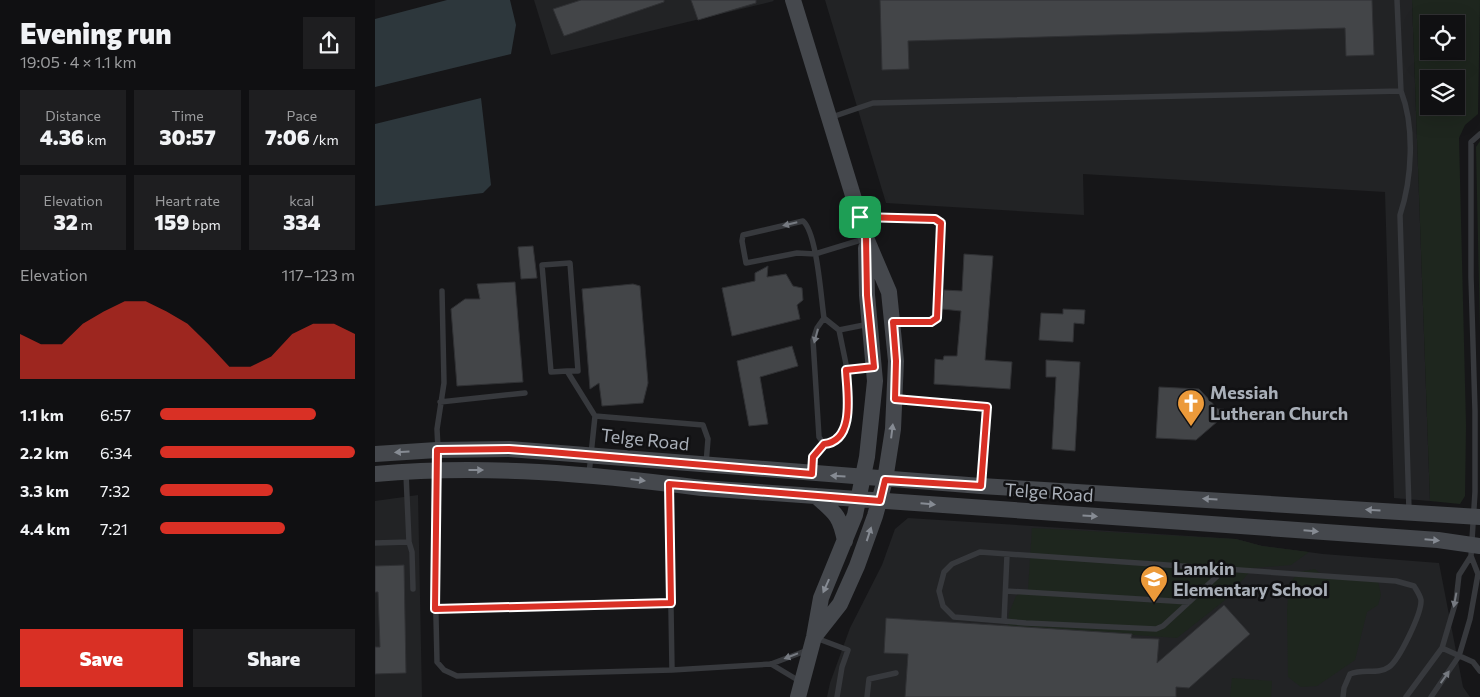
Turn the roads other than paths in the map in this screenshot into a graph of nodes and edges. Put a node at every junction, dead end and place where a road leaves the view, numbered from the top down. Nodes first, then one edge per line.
1 (793, 0) edge
2 (1397, 0) edge
3 (1401, 91) junction
4 (829, 118) junction
5 (1480, 134) edge
6 (860, 217) junction
7 (866, 238) junction
8 (815, 254) junction
9 (442, 291) dead end
10 (824, 318) junction
11 (893, 322) junction
12 (871, 323) junction
13 (839, 330) junction
14 (874, 367) junction
15 (846, 370) junction
16 (567, 371) junction
17 (525, 393) dead end
18 (895, 399) junction
19 (440, 402) junction
20 (595, 416) junction
21 (824, 444) junction
22 (437, 450) junction
23 (375, 454) edge
24 (591, 454) junction
25 (705, 466) junction
26 (439, 470) junction
27 (406, 471) junction
28 (375, 474) edge
29 (589, 474) junction
30 (812, 474) junction
31 (864, 478) junction
32 (885, 480) junction
33 (669, 484) junction
34 (981, 486) junction
35 (815, 496) junction
36 (859, 499) junction
37 (880, 501) junction
38 (1276, 503) junction
39 (1409, 512) junction
40 (1477, 516) edge
41 (1274, 528) junction
42 (845, 541) junction
43 (375, 542) edge
44 (409, 542) junction
45 (1474, 549) edge
46 (1007, 555) junction
47 (1224, 570) junction
48 (413, 589) dead end
49 (1006, 591) junction
50 (1189, 602) junction
51 (671, 603) junction
52 (435, 609) junction
53 (1004, 622) junction
54 (812, 643) junction
55 (1442, 648) junction
56 (1459, 656) junction
57 (771, 664) junction
58 (672, 670) junction
59 (1480, 671) edge
60 (896, 673) dead end
61 (799, 690) edge
62 (837, 697) edge
63 (867, 697) edge
64 (1343, 697) edge
65 (1406, 697) edge
66 (1431, 697) edge

1 - 4 main road
2 - 3 lane
3 - 4 lane
3 - 39 lane
4 - 6 main road
5 - 40 lane
6 - 7 main road
6 - 11 lane
7 - 8 lane
7 - 11 main road
7 - 12 main road
8 -> 8 lane
8 - 10 lane
9 - 19 lane
10 - 13 lane
10 -> 21 lane
11 - 18 main road
12 - 13 lane
12 - 14 main road
13 - 15 lane
14 - 15 lane
14 - 31 main road
15 - 21 lane
16 - 16 lane
16 - 20 lane
17 - 19 lane
32 -> 18 main road
18 - 34 lane
19 - 22 lane
20 - 24 lane
20 - 25 lane
21 - 30 lane
22 -> 23 main road, Telge Road
22 - 24 main road, Telge Road
22 - 26 lane
24 - 25 main road, Telge Road
24 - 29 lane
25 - 30 main road, Telge Road
26 - 27 main road, Telge Road
26 -> 29 main road, Telge Road
26 - 52 lane
27 - 28 main road, Telge Road
27 - 44 lane
29 -> 33 main road, Telge Road
31 -> 30 main road, Telge Road
31 - 32 main road, Telge Road
31 - 36 main road
32 - 34 main road, Telge Road
32 - 37 main road
33 - 35 main road, Telge Road
33 - 51 lane
38 -> 34 main road, Telge Road
35 - 36 main road, Telge Road
35 - 42 main road
36 - 37 main road, Telge Road
36 - 42 main road
37 -> 41 main road, Telge Road
54 -> 37 main road
39 -> 38 main road, Telge Road
38 - 41 main road
39 - 40 main road, Telge Road
40 - 45 lane
41 -> 45 main road, Telge Road
42 -> 54 main road
43 - 44 lane
44 - 48 lane
45 -> 55 lane
45 - 56 lane
46 - 47 lane
46 - 49 lane
46 - 53 lane
47 - 50 lane
47 - 64 lane
49 - 50 lane
49 - 53 lane
50 - 53 lane
51 - 52 lane
51 - 58 lane
52 - 58 lane
54 -> 57 lane
54 - 61 main road
54 - 62 lane
55 - 56 lane
55 - 65 lane
56 - 59 lane
66 -> 56 lane
57 - 58 lane
57 - 61 lane
60 - 63 lane

